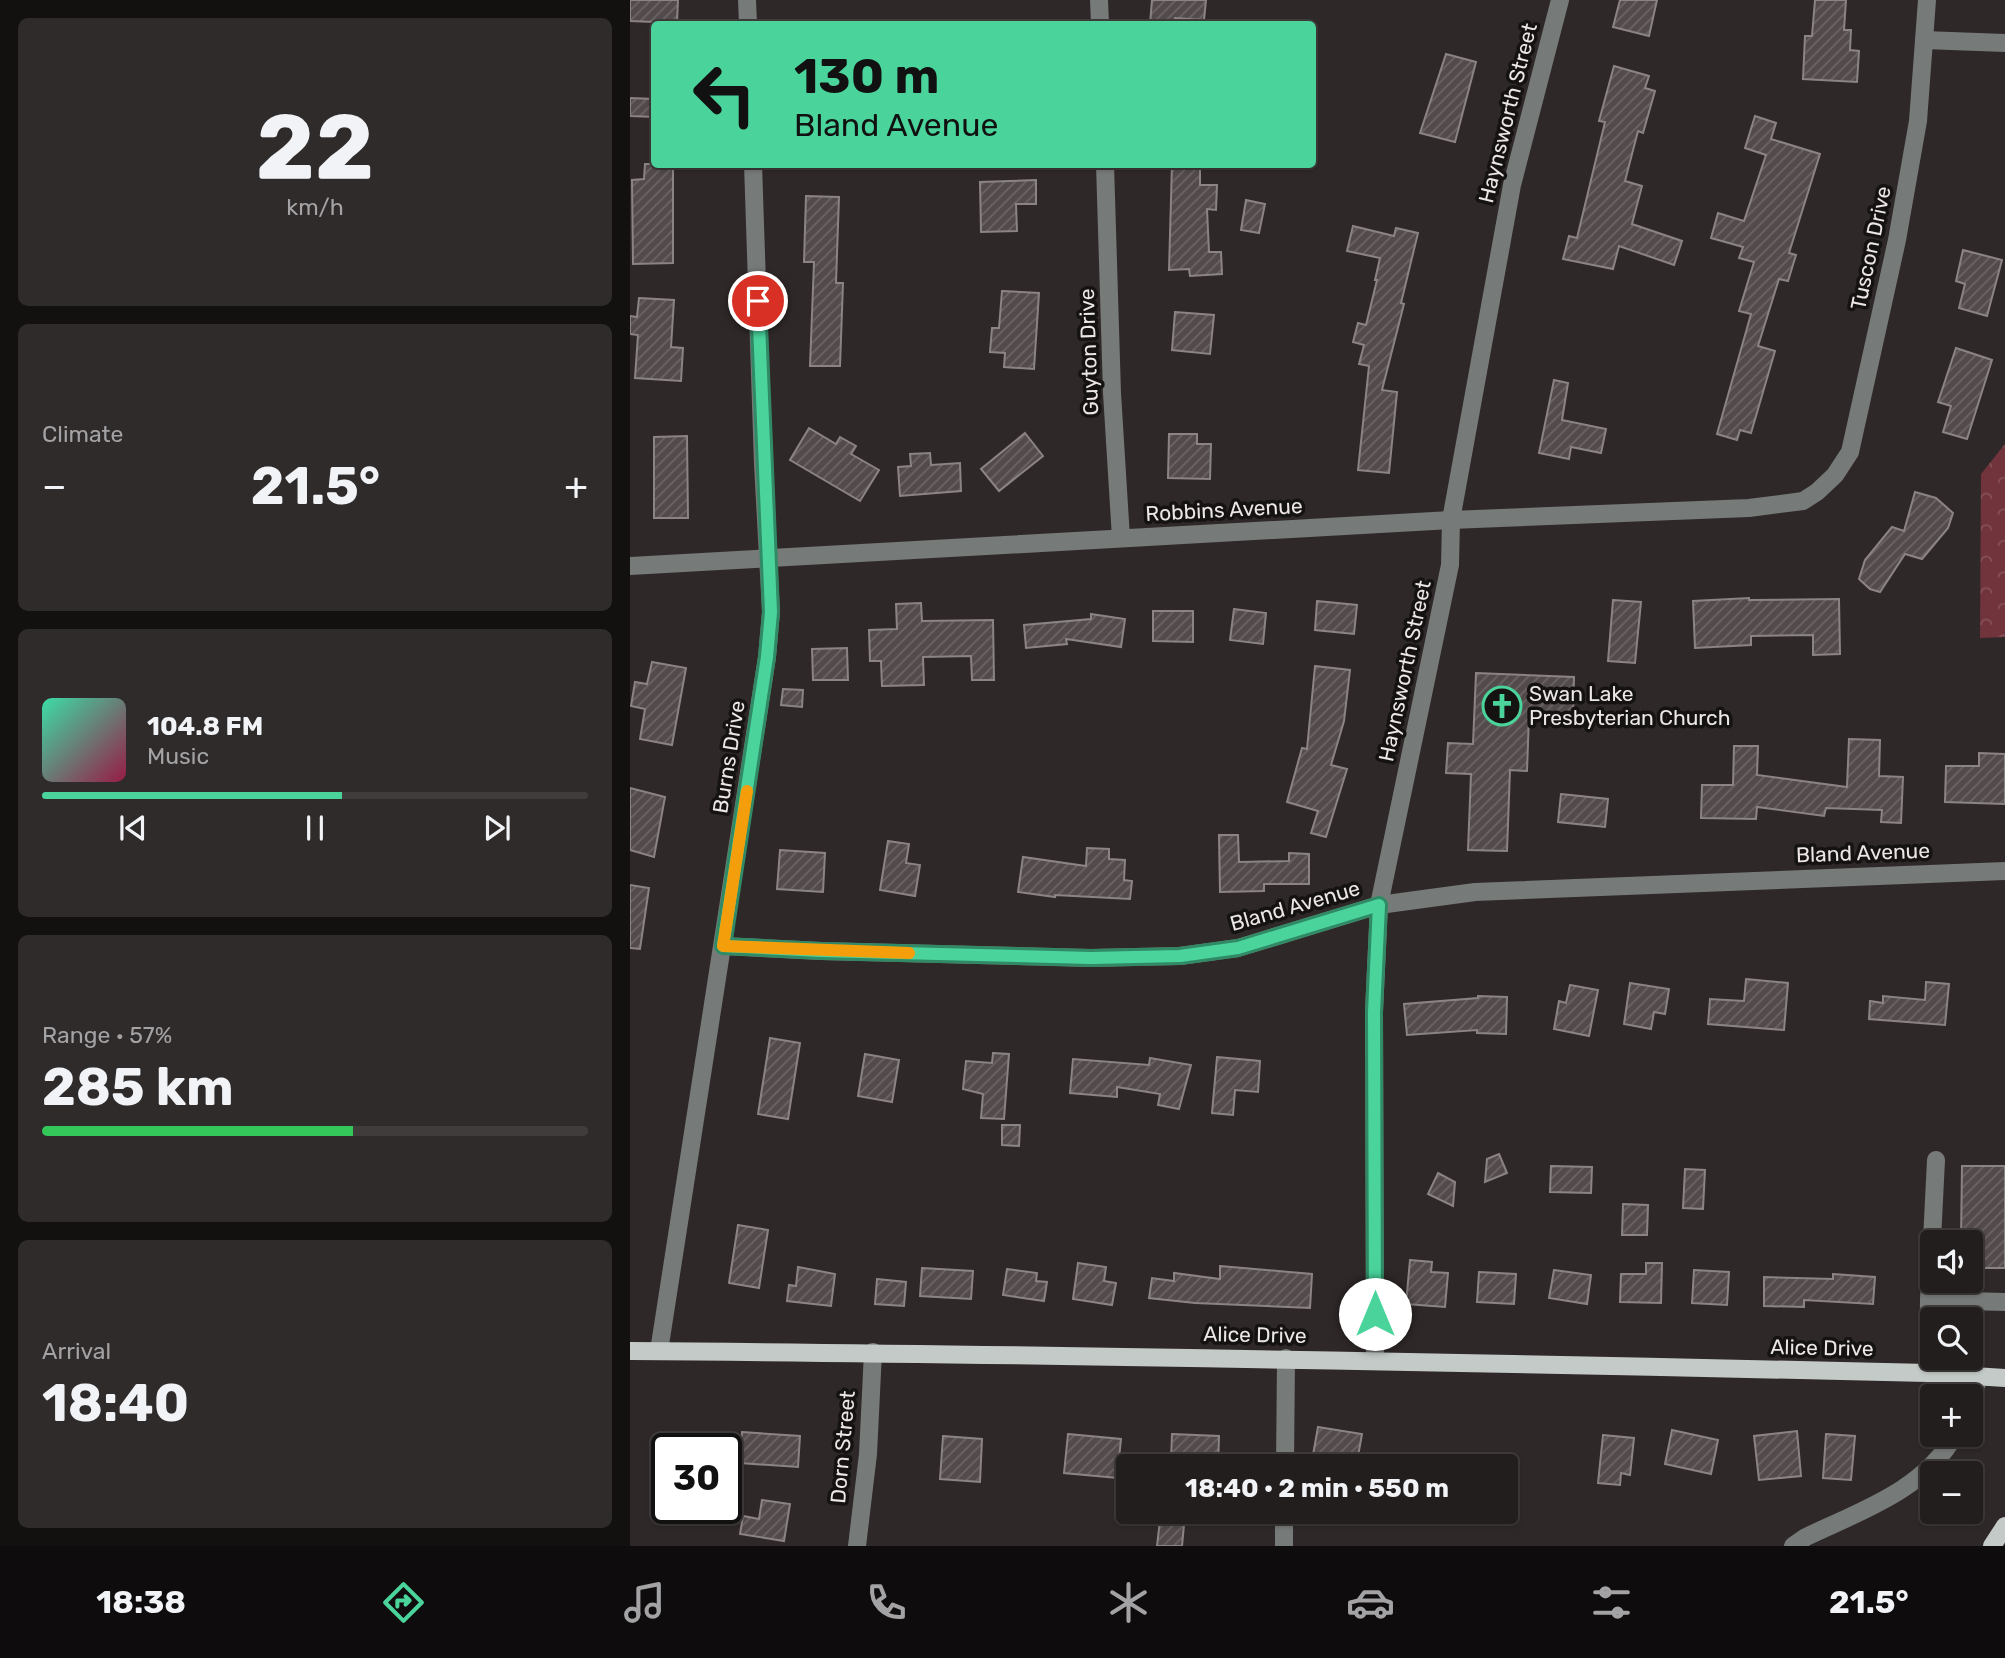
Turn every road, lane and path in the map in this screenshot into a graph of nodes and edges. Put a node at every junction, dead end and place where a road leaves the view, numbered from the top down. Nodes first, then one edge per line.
1 (747, 0) edge
2 (1099, 0) edge
3 (1560, 0) edge
4 (1927, 0) edge
5 (748, 21) edge
6 (1100, 21) edge
7 (1924, 40) junction
8 (2005, 44) edge
9 (753, 168) edge
10 (1105, 168) edge
11 (1817, 492) joint
12 (1451, 520) junction
13 (1121, 538) junction
14 (769, 558) junction
15 (630, 566) edge
16 (2005, 871) edge
17 (1379, 905) junction
18 (723, 946) junction
19 (1936, 1160) dead end
20 (1929, 1300) junction
21 (2005, 1302) edge
22 (630, 1351) edge
23 (659, 1351) junction
24 (873, 1352) junction
25 (1286, 1358) junction
26 (1376, 1360) junction
27 (1928, 1374) junction
28 (1979, 1377) junction
29 (2005, 1378) edge
30 (1977, 1384) edge
31 (1946, 1447) edge
32 (1285, 1454) edge
33 (1284, 1524) edge
34 (2005, 1526) edge
35 (857, 1546) edge
36 (1284, 1546) edge
37 (1793, 1546) edge
38 (1992, 1546) edge

1 - 5 street
2 - 6 street
3 - 12 street, Haynsworth Street
4 - 7 street, Tuscon Drive
7 - 8 street
7 - 11 street, Tuscon Drive
9 - 14 street, Burns Drive
10 - 13 street, Guyton Drive
11 - 12 street, Robbins Avenue
12 - 13 street, Robbins Avenue
12 - 17 street, Haynsworth Street
13 - 14 street, Robbins Avenue
14 - 15 street, Robbins Avenue
14 - 18 street, Burns Drive
16 - 17 street, Bland Avenue
17 - 18 street, Bland Avenue
17 - 26 street, Haynsworth Street
18 - 23 street, Burns Drive
19 - 20 street
20 - 21 street
20 - 27 street
22 - 23 main road, Alice Drive
23 - 24 main road, Alice Drive
24 - 25 main road, Alice Drive
24 - 35 street, Dorn Street
25 - 26 main road, Alice Drive
25 - 32 street
26 - 27 main road, Alice Drive
27 - 28 main road, Alice Drive
28 - 29 main road, Alice Drive
28 - 30 street
31 - 37 street
33 - 36 street
34 - 38 main road

